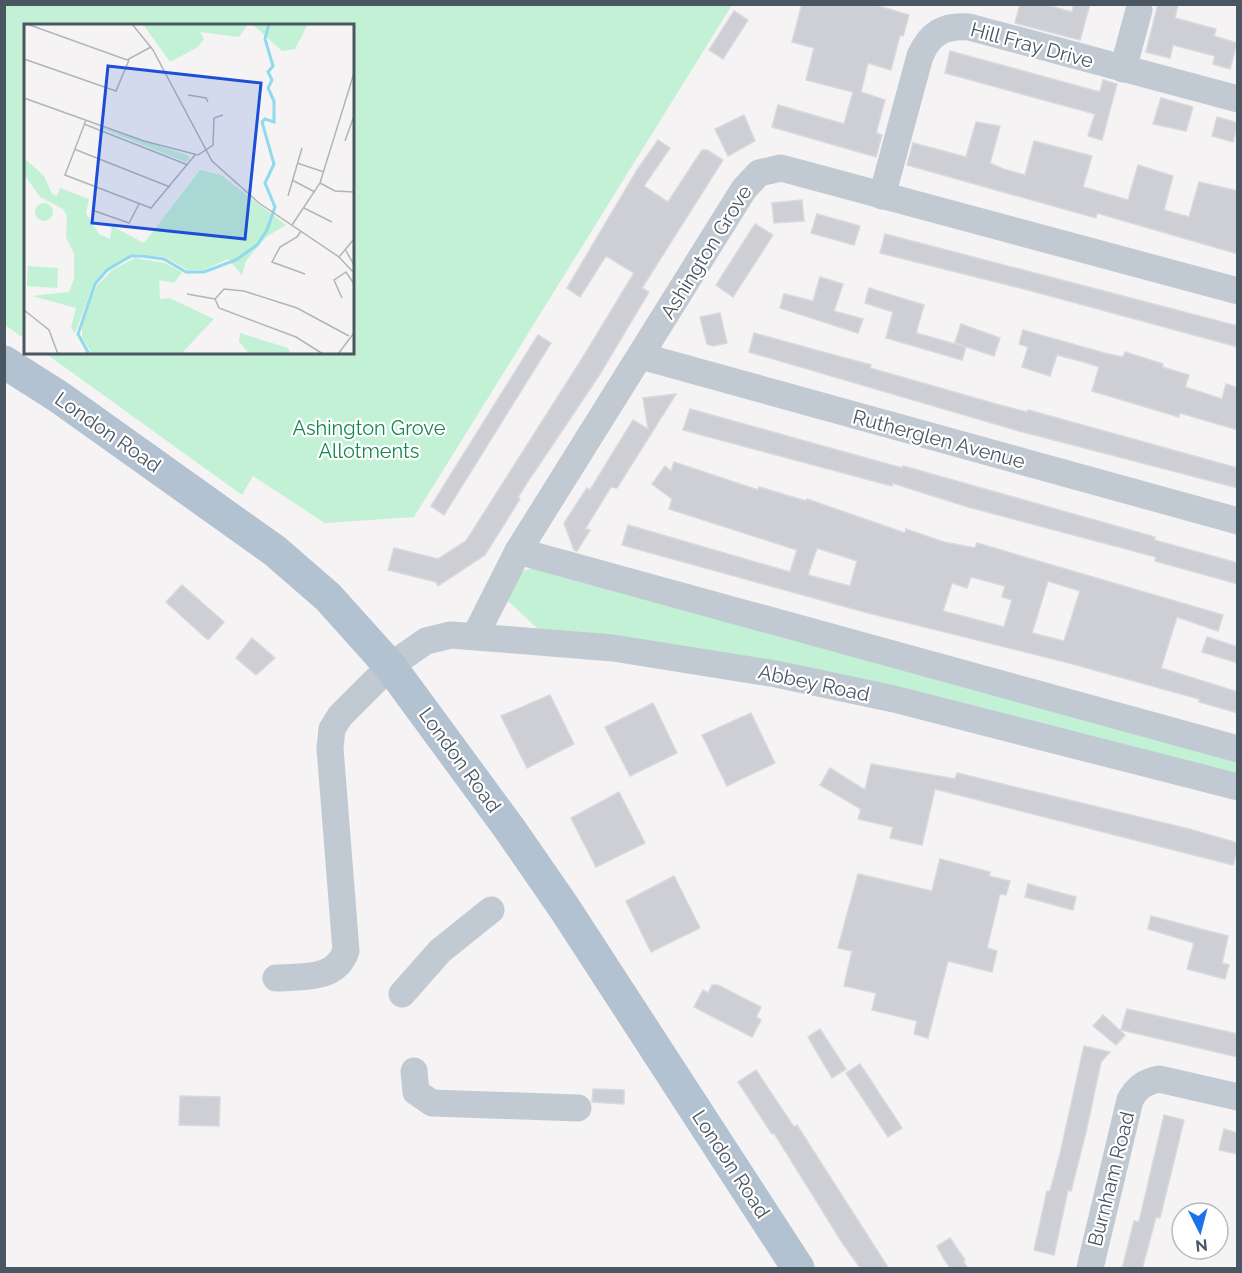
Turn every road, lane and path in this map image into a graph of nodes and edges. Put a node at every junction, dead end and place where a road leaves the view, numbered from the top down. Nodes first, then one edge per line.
1 (1139, 10) dead end
2 (1123, 69) junction
3 (1238, 99) edge
4 (882, 196) junction
5 (1238, 291) edge
6 (641, 356) junction
7 (4, 362) edge
8 (1238, 521) edge
9 (518, 551) junction
10 (475, 636) junction
11 (390, 666) junction
12 (1238, 749) edge
13 (1238, 787) edge
14 (491, 910) dead end
15 (276, 978) dead end
16 (402, 994) dead end
17 (414, 1071) dead end
18 (1238, 1097) edge
19 (578, 1108) dead end
20 (798, 1269) edge
21 (1090, 1269) edge

1 - 2 street
2 - 3 street, Hill Fray Drive
2 - 4 street, Hill Fray Drive
4 - 5 street, Ashington Grove
4 - 6 street, Ashington Grove
6 - 8 street, Rutherglen Avenue
6 - 9 street, Ashington Grove
7 - 11 main road, London Road
9 - 10 street, Ashington Grove
9 - 12 street
10 - 11 street, Abbey Road
10 - 13 street, Abbey Road
11 - 15 street, Abbey Road
11 - 20 main road, London Road
14 - 16 street
17 - 19 street
18 - 21 street, Burnham Road

